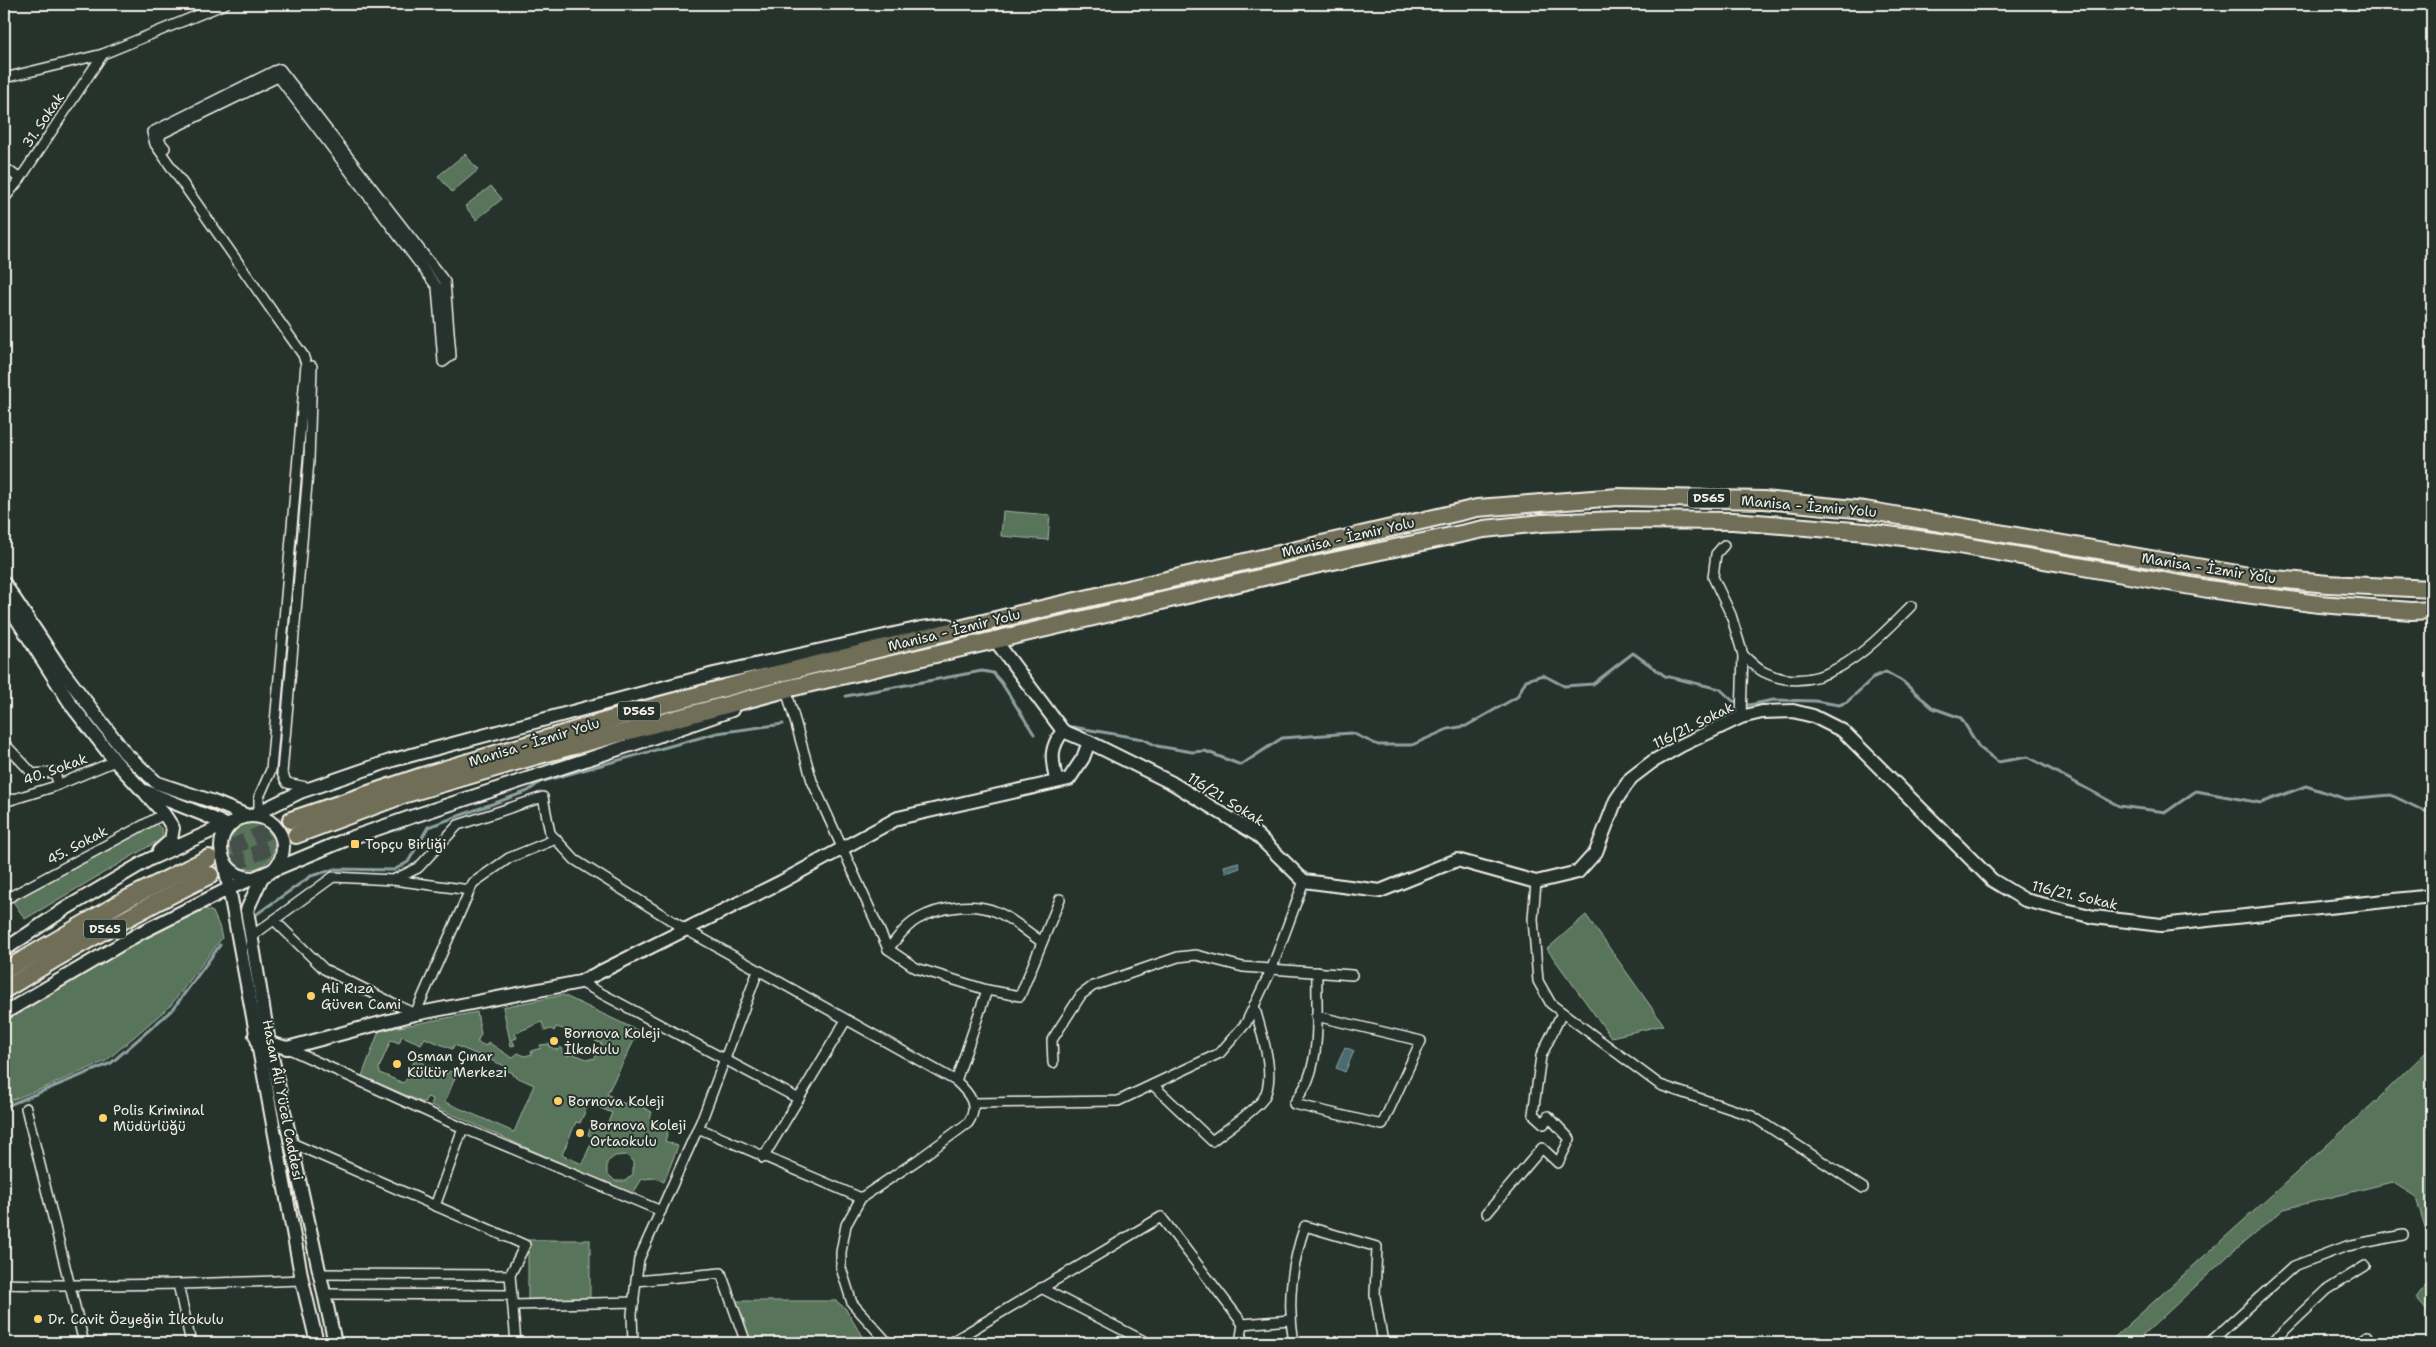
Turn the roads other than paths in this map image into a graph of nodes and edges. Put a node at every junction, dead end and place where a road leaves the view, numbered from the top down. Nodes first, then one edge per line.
1 (225, 4) edge
2 (104, 54) junction
3 (276, 74) junction
4 (4, 78) edge
5 (4, 167) edge
6 (20, 179) junction
7 (4, 199) edge
8 (1724, 545) dead end
9 (4, 583) edge
10 (2432, 589) edge
11 (4, 599) edge
12 (1911, 606) dead end
13 (2432, 610) edge
14 (992, 620) junction
15 (995, 640) junction
16 (1743, 655) junction
17 (783, 690) junction
18 (1741, 717) junction
19 (1063, 731) junction
20 (1089, 742) junction
21 (4, 743) edge
22 (115, 761) junction
23 (1056, 780) junction
24 (59, 784) junction
25 (312, 788) junction
26 (142, 790) junction
27 (4, 802) edge
28 (164, 814) junction
29 (253, 814) junction
30 (228, 826) junction
31 (556, 839) junction
32 (844, 849) junction
33 (216, 859) junction
34 (148, 860) junction
35 (210, 875) tunnel mouth
36 (262, 877) junction
37 (393, 880) junction
38 (1304, 881) junction
39 (1536, 882) junction
40 (230, 888) junction
41 (470, 890) junction
42 (2432, 896) edge
43 (1060, 899) dead end
44 (4, 900) edge
45 (274, 920) junction
46 (685, 930) junction
47 (252, 936) junction
48 (1042, 942) junction
49 (888, 949) junction
50 (4, 950) edge
51 (1272, 968) junction
52 (4, 971) edge
53 (758, 971) junction
54 (1317, 972) junction
55 (1352, 975) dead end
56 (580, 982) junction
57 (4, 990) edge
58 (987, 990) junction
59 (1254, 1004) junction
60 (4, 1013) edge
61 (1562, 1013) junction
62 (416, 1014) junction
63 (1316, 1016) junction
64 (846, 1020) junction
65 (255, 1035) junction
66 (269, 1043) junction
67 (287, 1048) junction
68 (725, 1059) junction
69 (1053, 1063) dead end
70 (956, 1081) junction
71 (1153, 1085) junction
72 (799, 1099) junction
73 (974, 1103) junction
74 (26, 1108) dead end
75 (463, 1128) junction
76 (698, 1128) junction
77 (292, 1143) junction
78 (763, 1158) junction
79 (1863, 1188) dead end
80 (860, 1198) junction
81 (435, 1206) junction
82 (661, 1211) junction
83 (1487, 1213) dead end
84 (2403, 1235) dead end
85 (2365, 1266) dead end
86 (318, 1274) junction
87 (510, 1275) junction
88 (302, 1280) junction
89 (636, 1280) junction
90 (4, 1284) edge
91 (178, 1284) junction
92 (69, 1286) junction
93 (1041, 1288) junction
94 (323, 1294) junction
95 (512, 1295) junction
96 (634, 1302) junction
97 (513, 1305) junction
98 (1290, 1320) junction
99 (1243, 1324) junction
100 (84, 1343) edge
101 (191, 1343) edge
102 (317, 1343) edge
103 (335, 1343) edge
104 (516, 1343) edge
105 (633, 1343) edge
106 (746, 1343) edge
107 (888, 1343) edge
108 (950, 1343) edge
109 (1148, 1343) edge
110 (1240, 1343) edge
111 (1294, 1343) edge
112 (1383, 1343) edge
113 (2209, 1343) edge
114 (2271, 1343) edge

1 - 2 street
2 - 4 street
2 - 6 street, 31. Sokak
3 - 3 street
3 - 25 street
3 - 29 street
5 - 6 street
6 - 7 street, 31. Sokak
8 - 16 street
9 - 29 main road
10 - 14 highway, Manisa - İzmir Yolu / D565
11 - 22 main road
12 - 16 street
13 - 15 highway, Manisa - İzmir Yolu / D565
14 - 17 highway, Manisa - İzmir Yolu / D565
14 - 25 main road
15 - 17 highway, Manisa - İzmir Yolu / D565
15 - 19 main road
16 - 18 street
17 - 32 street
17 - 36 main road
18 - 39 main road, 116/21. Sokak
18 - 42 main road, 116/21. Sokak
19 - 20 main road, 116/21. Sokak
19 - 23 main road
20 - 23 main road
20 - 38 main road, 116/21. Sokak
21 - 24 street
22 - 24 street, 40. Sokak
22 - 26 main road
23 - 32 main road
24 - 27 street, 40. Sokak
25 - 29 main road
26 - 28 main road
26 - 30 main road
28 - 34 main road
28 - 44 street, 45. Sokak
29 - 30 main road
29 - 36 main road
30 - 33 main road
30 - 34 main road
31 - 37 street
31 - 41 street
31 - 46 street
32 - 46 main road
32 - 49 street
33 - 36 main road
33 - 40 main road, Hasan Âli Yücel Caddesi
33 - 52 highway, D565
34 - 50 main road
35 - 57 highway, D565
36 - 40 main road
36 - 47 main road, Hasan Âli Yücel Caddesi
37 - 41 street
37 - 45 street
38 - 39 main road, 116/21. Sokak
38 - 51 street
39 - 61 street
40 - 60 main road
40 - 65 main road, Hasan Âli Yücel Caddesi
41 - 62 street
43 - 48 street
45 - 47 street
45 - 62 street
46 - 53 street
46 - 56 main road
47 - 66 main road, Hasan Âli Yücel Caddesi
48 - 49 street
48 - 58 street
49 - 58 street
51 - 54 street
51 - 59 street
51 - 69 street
53 - 64 street
53 - 68 street
54 - 55 street
54 - 63 street
56 - 62 main road
56 - 68 street
58 - 70 street
59 - 71 street
59 - 71 street
61 - 79 street
61 - 83 street
62 - 67 main road
63 - 63 street
64 - 70 street
64 - 72 street
65 - 66 main road
65 - 88 main road, Hasan Âli Yücel Caddesi
66 - 67 main road
66 - 77 main road, Hasan Âli Yücel Caddesi
67 - 75 street
68 - 72 street
68 - 76 street
70 - 73 street
71 - 73 street
72 - 78 street
73 - 80 street
74 - 92 street
75 - 81 street
75 - 82 street
76 - 78 street
76 - 82 street
77 - 81 street
77 - 86 main road, Hasan Âli Yücel Caddesi
78 - 80 street
80 - 107 street
81 - 87 street
82 - 89 street
84 - 113 street
85 - 114 street
86 - 87 street
86 - 94 main road, Hasan Âli Yücel Caddesi
87 - 95 street
88 - 91 street
88 - 102 main road, Hasan Âli Yücel Caddesi
89 - 96 street
89 - 106 street
90 - 92 street
91 - 92 street
91 - 101 street
92 - 100 street
93 - 99 street
93 - 108 street
93 - 109 street
94 - 95 street
94 - 103 main road, Hasan Âli Yücel Caddesi
95 - 97 street
96 - 97 street
96 - 105 street
97 - 104 street
98 - 99 street
98 - 111 street
98 - 112 street
99 - 110 street

